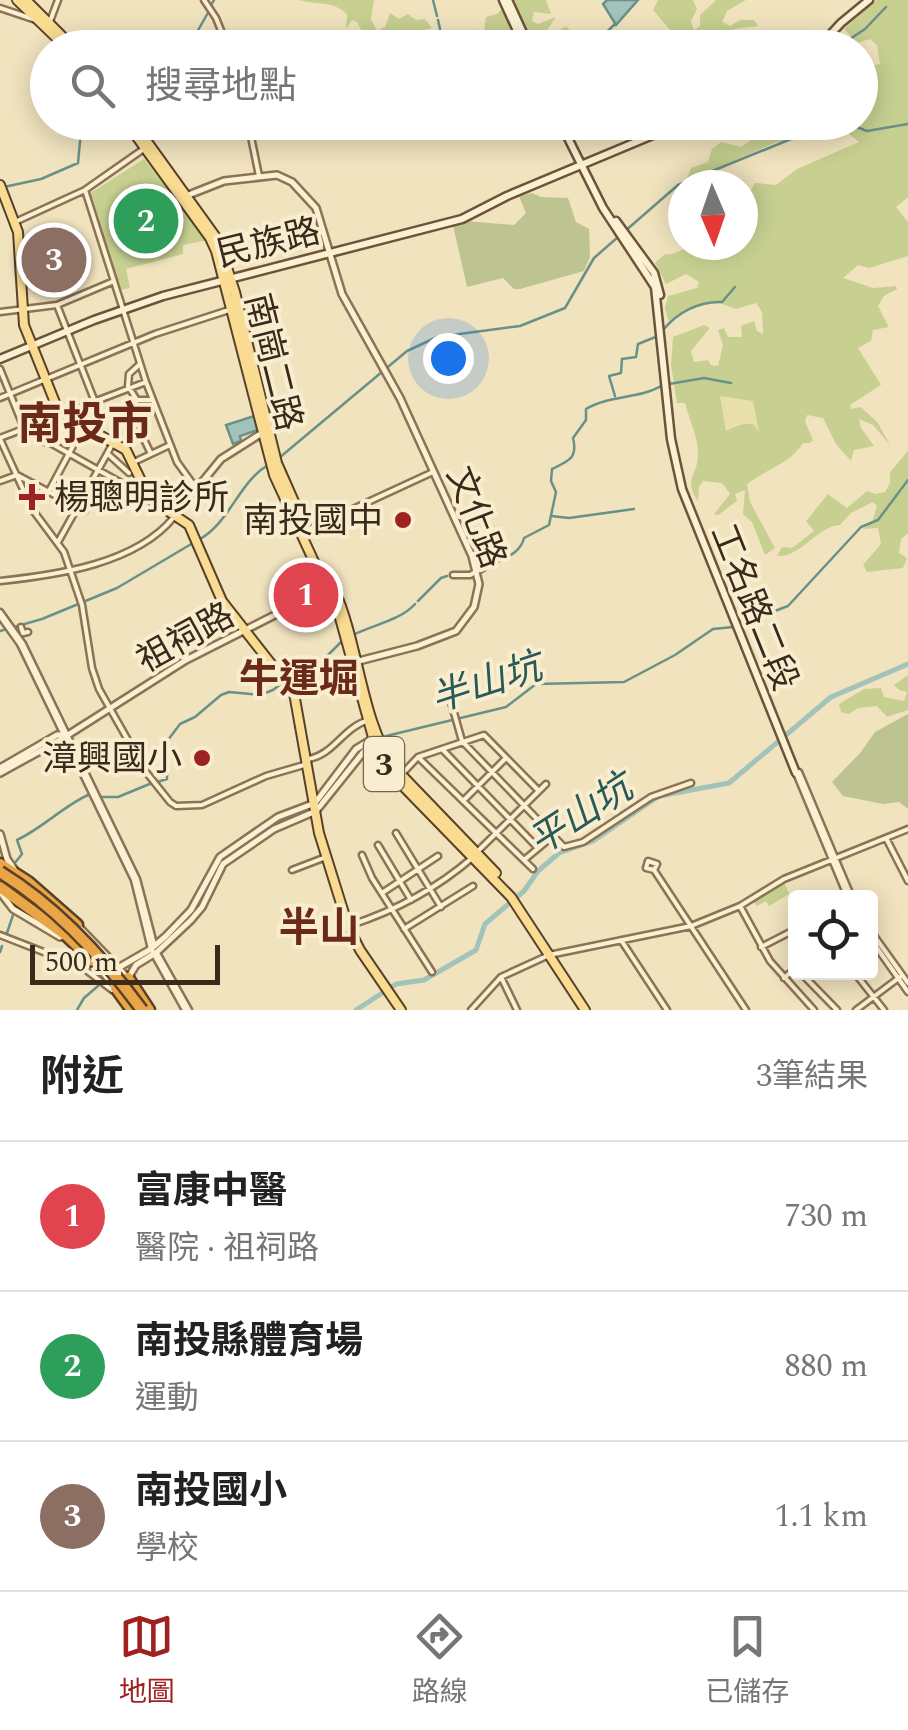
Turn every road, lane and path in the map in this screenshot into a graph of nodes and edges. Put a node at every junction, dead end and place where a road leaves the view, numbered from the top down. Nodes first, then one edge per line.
1 (17, 0) edge
2 (26, 0) edge
3 (58, 0) edge
4 (204, 0) edge
5 (505, 0) edge
6 (869, 0) edge
7 (0, 8) edge
8 (38, 20) junction
9 (48, 25) junction
10 (53, 30) edge
11 (221, 30) edge
12 (519, 30) edge
13 (834, 30) edge
14 (143, 140) edge
15 (251, 140) edge
16 (572, 140) edge
17 (643, 140) edge
18 (147, 146) junction
19 (584, 166) junction
20 (258, 176) junction
21 (1, 188) edge
22 (84, 190) junction
23 (185, 197) junction
24 (4, 204) edge
25 (16, 222) junction
26 (329, 253) junction
27 (228, 278) junction
28 (114, 282) junction
29 (57, 305) junction
30 (123, 309) junction
31 (236, 309) junction
32 (21, 310) junction
33 (0, 312) edge
34 (68, 330) junction
35 (134, 343) junction
36 (30, 346) junction
37 (0, 358) edge
38 (140, 364) junction
39 (80, 365) junction
40 (0, 370) edge
41 (44, 380) junction
42 (146, 382) junction
43 (130, 389) junction
44 (10, 394) junction
45 (0, 398) edge
46 (137, 400) junction
47 (153, 400) junction
48 (96, 402) junction
49 (60, 415) junction
50 (123, 425) junction
51 (84, 426) junction
52 (24, 428) junction
53 (266, 431) junction
54 (0, 438) edge
55 (44, 442) junction
56 (114, 444) junction
57 (170, 444) junction
58 (108, 454) junction
59 (151, 454) junction
60 (68, 456) junction
61 (134, 462) junction
62 (98, 471) junction
63 (433, 472) junction
64 (129, 473) dead end
65 (17, 474) junction
66 (0, 481) edge
67 (195, 486) junction
68 (49, 491) junction
69 (150, 499) junction
70 (77, 506) junction
71 (85, 511) dead end
72 (176, 514) junction
73 (305, 530) junction
74 (58, 542) junction
75 (70, 570) junction
76 (480, 570) junction
77 (453, 575) dead end
78 (0, 581) edge
79 (330, 587) junction
80 (0, 614) edge
81 (14, 627) junction
82 (28, 632) dead end
83 (244, 632) junction
84 (355, 662) junction
85 (450, 702) dead end
86 (108, 708) junction
87 (370, 721) junction
88 (62, 734) junction
89 (376, 741) junction
90 (462, 741) junction
91 (442, 749) junction
92 (418, 757) junction
93 (506, 758) junction
94 (308, 761) junction
95 (0, 770) edge
96 (797, 772) joint
97 (492, 773) junction
98 (401, 776) junction
99 (691, 783) dead end
100 (546, 784) dead end
101 (478, 787) junction
102 (538, 790) junction
103 (463, 802) junction
104 (522, 804) junction
105 (316, 807) junction
106 (510, 818) junction
107 (908, 829) edge
108 (396, 832) dead end
109 (496, 832) junction
110 (0, 834) edge
111 (553, 836) junction
112 (886, 838) junction
113 (378, 845) dead end
114 (537, 847) junction
115 (362, 854) dead end
116 (475, 854) junction
117 (438, 856) dead end
118 (326, 857) junction
119 (833, 859) junction
120 (524, 860) junction
121 (0, 864) edge
122 (419, 868) junction
123 (292, 870) dead end
124 (534, 870) dead end
125 (654, 870) dead end
126 (0, 875) edge
127 (400, 881) junction
128 (908, 881) edge
129 (473, 886) dead end
130 (0, 889) edge
131 (430, 889) junction
132 (847, 890) edge
133 (382, 893) junction
134 (411, 900) junction
135 (441, 906) junction
136 (740, 906) junction
137 (393, 912) junction
138 (78, 925) junction
139 (348, 926) junction
140 (691, 926) junction
141 (404, 929) junction
142 (788, 932) edge
143 (0, 935) edge
144 (621, 940) junction
145 (878, 942) edge
146 (761, 947) junction
147 (878, 948) edge
148 (154, 951) junction
149 (551, 955) junction
150 (93, 960) junction
151 (117, 967) junction
152 (432, 972) dead end
153 (788, 976) edge
154 (900, 976) junction
155 (501, 977) junction
156 (128, 978) junction
157 (784, 979) junction
158 (807, 980) edge
159 (860, 980) edge
160 (112, 983) junction
161 (908, 983) edge
162 (908, 992) edge
163 (872, 996) junction
164 (137, 1008) edge
165 (187, 1010) edge
166 (401, 1010) edge
167 (470, 1010) edge
168 (518, 1010) edge
169 (588, 1010) edge
170 (668, 1010) edge
171 (746, 1010) edge
172 (814, 1010) edge
173 (837, 1010) edge
174 (856, 1010) edge
175 (884, 1010) edge

1 - 8 main road
2 - 9 main road
3 - 9 street
4 - 11 street
5 - 12 main road
6 - 13 main road
7 - 8 street
8 - 9 main road
9 - 10 main road
14 - 18 main road, 3
15 - 20 street
16 - 19 main road
17 - 19 main road, 民族路
18 - 22 street
18 - 23 main road, 3
19 - 26 main road, 民族路
19 - 96 main road, 工名路二段
20 - 23 street
20 - 26 street, 文化路
21 - 24 main road
22 - 25 street
22 - 28 street
23 - 27 main road, 3
24 - 25 main road
25 - 32 main road
26 - 27 main road, 民族路
26 - 63 street, 文化路
27 - 30 main road, 民族路
27 - 31 main road, 南崗二路 / 3
28 - 29 street
28 - 30 street
29 - 32 street
29 - 34 street
30 - 34 main road, 民族路
30 - 35 street
31 - 35 street
31 - 53 main road, 南崗二路 / 3
32 - 33 street
32 - 36 main road
34 - 36 main road, 民族路
34 - 39 street
35 - 38 street
35 - 39 street
36 - 37 main road, 民族路
36 - 41 main road
38 - 42 street
38 - 43 street
39 - 41 street
39 - 48 street
40 - 44 street
41 - 44 street
41 - 49 main road
42 - 43 street
42 - 47 street
43 - 46 street
43 - 48 street
44 - 45 street
44 - 52 street
46 - 47 street
46 - 50 street
47 - 57 street
48 - 49 street
49 - 51 main road
49 - 52 street
49 - 55 street
50 - 56 street
50 - 59 street
51 - 56 main road
51 - 60 street
52 - 54 street
52 - 55 street
53 - 67 street
53 - 73 main road, 南崗二路 / 3
54 - 65 street
55 - 60 street
56 - 58 street
56 - 61 main road
57 - 59 street
57 - 67 street
58 - 62 street
58 - 64 street
59 - 61 street
60 - 62 street
60 - 68 street
61 - 69 main road
62 - 69 street
62 - 70 street
63 - 73 street
63 - 76 street, 文化路
65 - 66 street
65 - 68 street
65 - 74 street
67 - 72 street
68 - 70 street
69 - 72 main road
70 - 71 street
70 - 74 street
72 - 75 street
72 - 83 main road
73 - 79 main road, 南崗二路 / 3
74 - 75 street
75 - 78 street
75 - 86 street
76 - 77 street
76 - 84 street, 文化路
79 - 83 street, 祖祠路
79 - 84 main road, 南崗二路 / 3
80 - 81 street
81 - 82 street
81 - 88 street
83 - 86 street, 祖祠路
83 - 94 main road
84 - 87 main road, 南崗二路 / 3
85 - 90 street
86 - 88 street, 祖祠路
86 - 94 street
87 - 89 main road, 南崗二路 / 3
87 - 94 street
88 - 95 street, 祖祠路
88 - 148 street
89 - 98 main road, 南崗二路 / 3
89 - 105 street
89 - 116 main road, 南崗二路 / 3
90 - 91 street
90 - 93 street
90 - 97 street
91 - 92 street
91 - 101 street
92 - 98 street
92 - 103 street
93 - 97 street
93 - 102 street
94 - 105 main road
96 - 119 street
97 - 101 street
97 - 104 street
98 - 116 main road, 南崗二路 / 3
99 - 111 street
100 - 102 street
101 - 103 street
101 - 106 street
102 - 104 street
103 - 109 street
104 - 106 street
104 - 111 street
105 - 118 main road
105 - 148 street
106 - 109 street
106 - 114 street
107 - 112 street
108 - 122 street
109 - 116 street
109 - 120 street
110 - 138 street
111 - 114 street
112 - 119 street
112 - 128 street
113 - 127 street
114 - 120 street
115 - 133 street
116 - 131 street
116 - 149 main road, 南崗二路 / 3
117 - 122 street
118 - 123 street
118 - 139 main road
119 - 132 street
119 - 136 street
120 - 124 street
121 - 138 highway, bridge
122 - 127 street
122 - 131 street
125 - 140 street
126 - 164 highway, bridge
127 - 133 street
127 - 134 street
129 - 135 street
130 - 150 highway
130 - 150 street
131 - 134 street
131 - 135 street
133 - 137 street
134 - 137 street
135 - 141 street
136 - 140 street
136 - 146 street
137 - 139 street
137 - 141 street
138 - 151 street
139 - 166 main road
140 - 144 street
140 - 171 street
141 - 152 street
142 - 146 street
143 - 164 street
144 - 149 street
144 - 170 street
145 - 154 street
146 - 157 street
147 - 154 street
148 - 151 street
148 - 156 street
148 - 165 street
149 - 155 street
149 - 169 main road, 3
150 - 160 street
151 - 156 street
151 - 160 street
153 - 157 street
154 - 161 street
154 - 162 street
154 - 163 street
155 - 167 street
155 - 168 street
156 - 160 street
156 - 164 highway
157 - 172 street
158 - 173 street
159 - 163 street
160 - 164 highway
163 - 174 street
163 - 175 street

